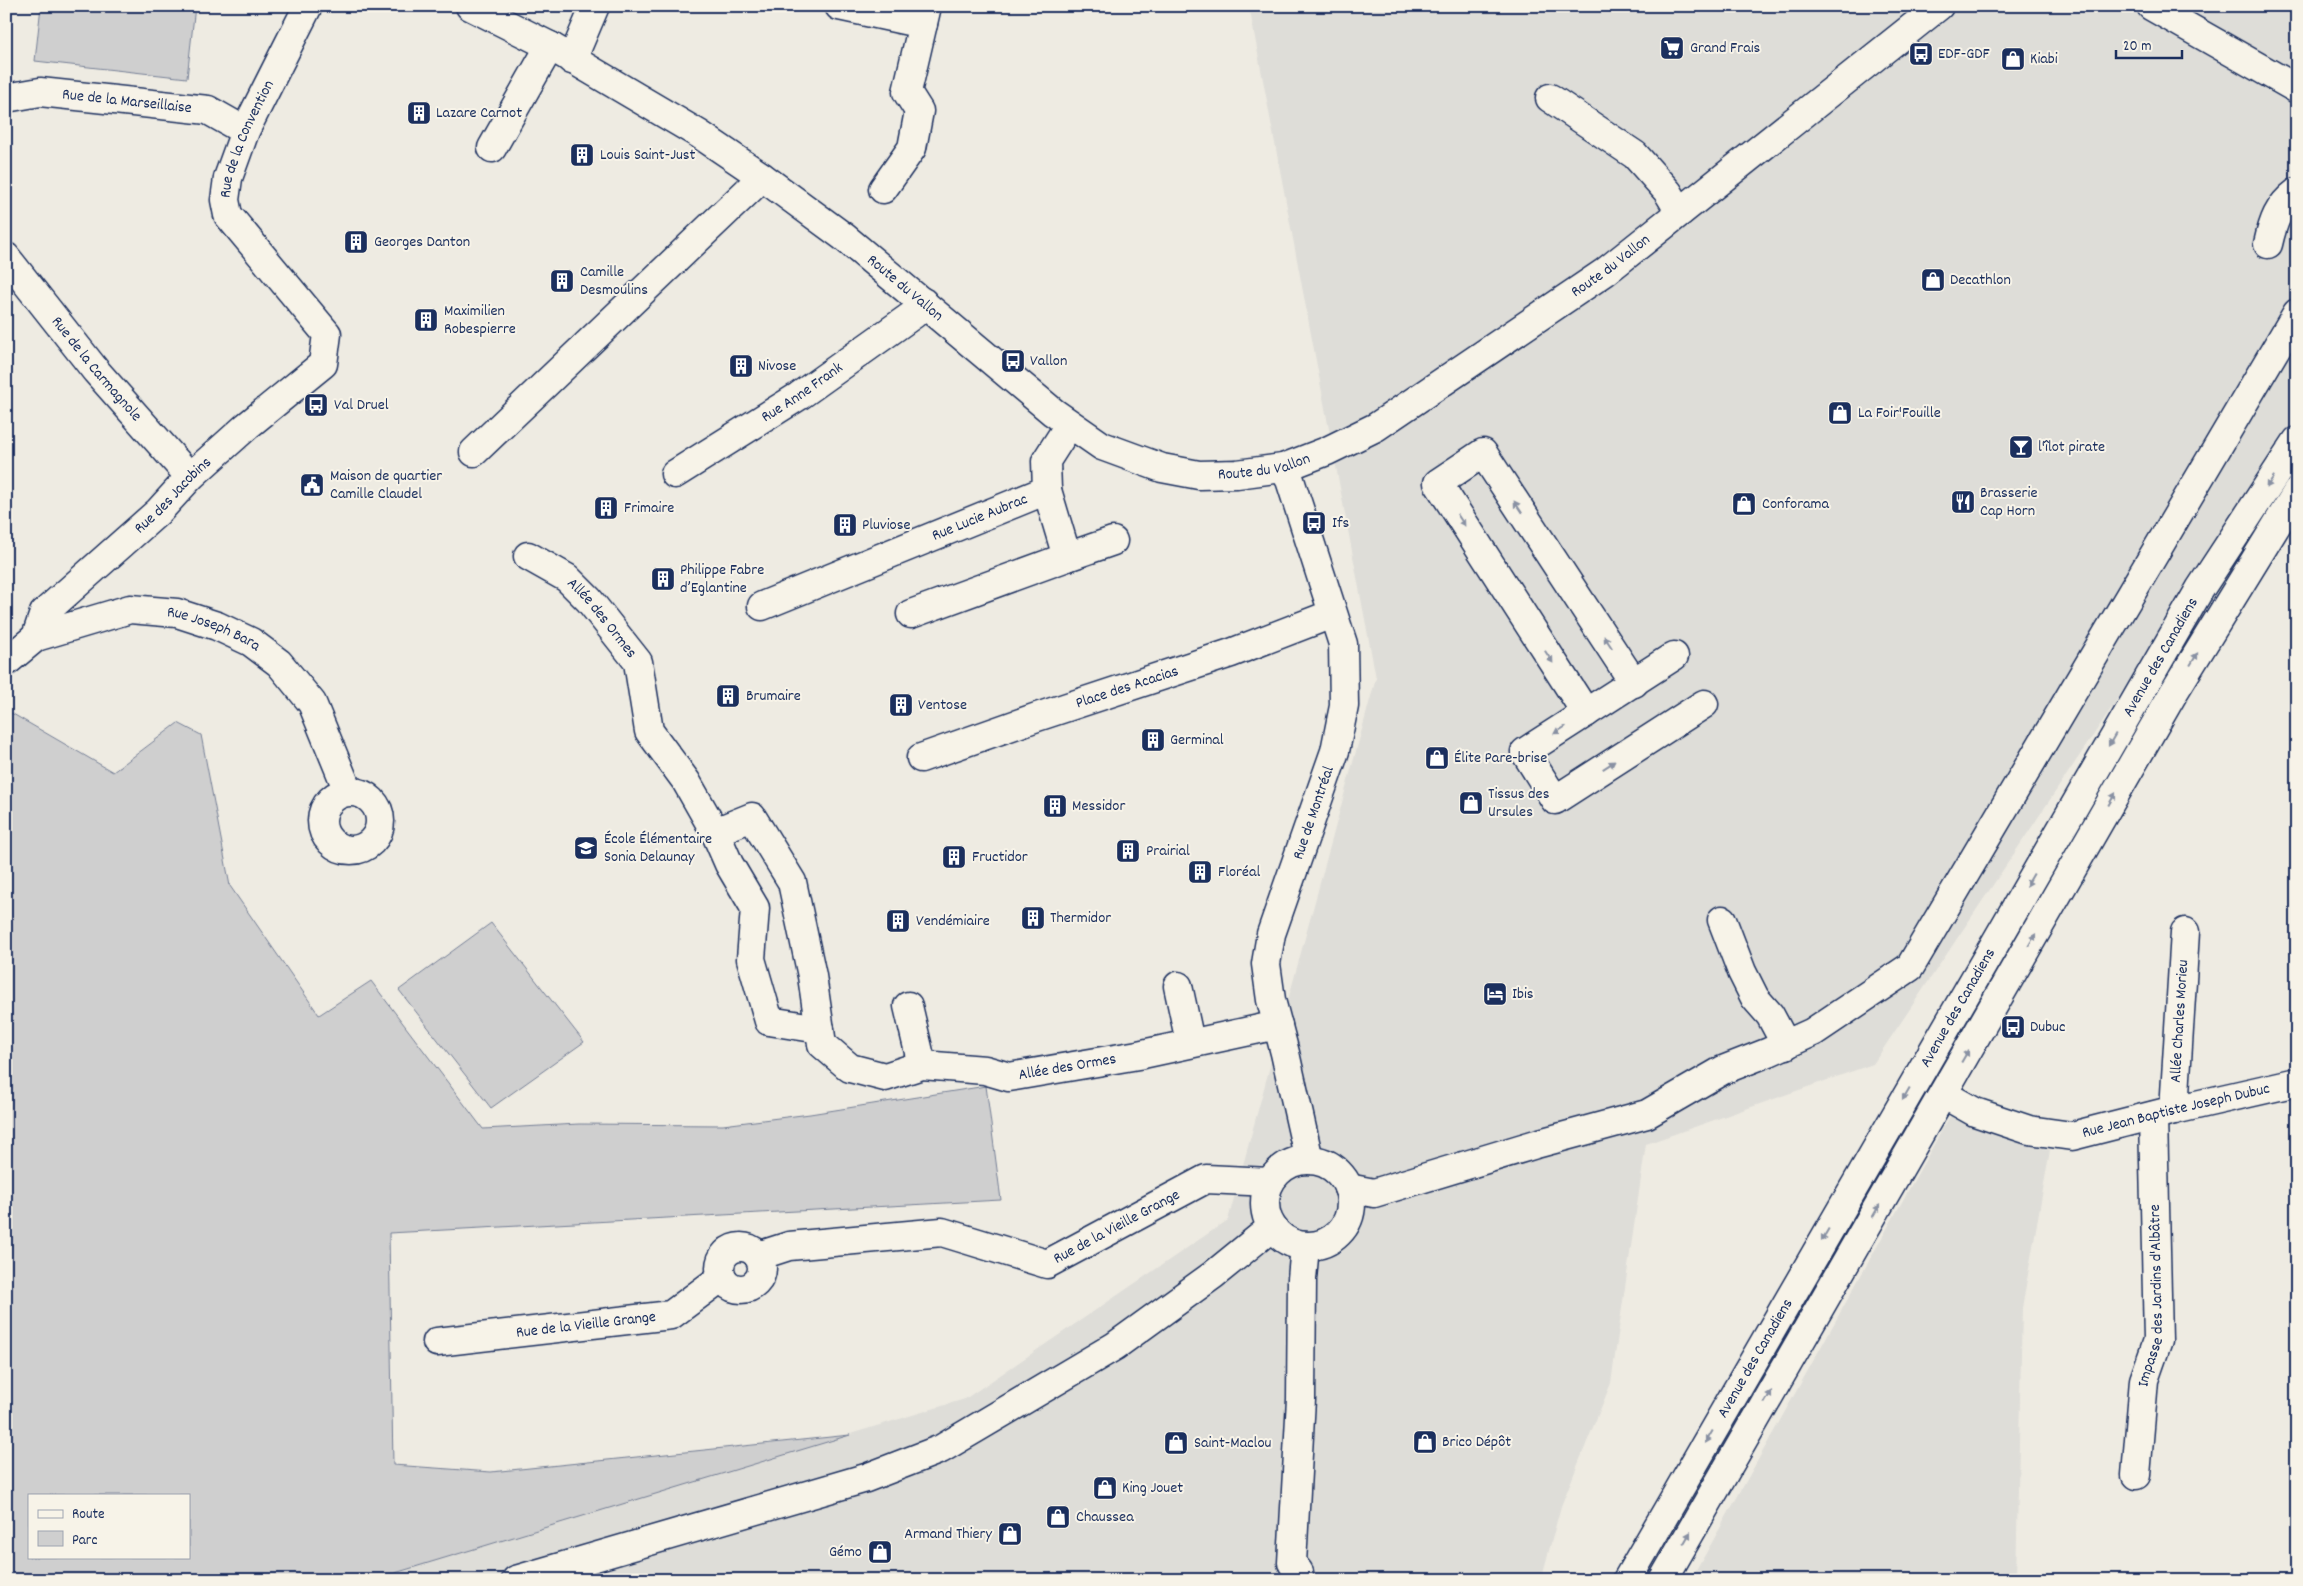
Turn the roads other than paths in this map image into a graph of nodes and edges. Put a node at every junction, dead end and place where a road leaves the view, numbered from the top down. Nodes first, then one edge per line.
1 (308, 6) edge
2 (470, 6) edge
3 (595, 6) edge
4 (840, 6) edge
5 (1939, 6) edge
6 (2151, 6) edge
7 (925, 15) edge
8 (561, 53) junction
9 (2297, 89) edge
10 (6, 98) edge
11 (1550, 98) dead end
12 (245, 131) junction
13 (492, 148) dead end
14 (761, 176) junction
15 (883, 189) dead end
16 (2297, 192) edge
17 (1680, 212) junction
18 (2268, 244) dead end
19 (6, 257) edge
20 (922, 302) junction
21 (2297, 313) edge
22 (323, 364) joint
23 (1069, 425) junction
24 (2297, 441) edge
25 (474, 452) dead end
26 (1284, 468) junction
27 (674, 474) dead end
28 (190, 477) junction
29 (1047, 490) junction
30 (2294, 500) edge
31 (1113, 541) dead end
32 (528, 556) dead end
33 (1066, 557) junction
34 (762, 606) dead end
35 (911, 614) dead end
36 (1332, 614) junction
37 (36, 637) junction
38 (1674, 656) dead end
39 (6, 662) edge
40 (1634, 683) junction
41 (1704, 704) dead end
42 (1586, 713) junction
43 (920, 758) dead end
44 (348, 791) dead end
45 (715, 832) junction
46 (1722, 920) dead end
47 (2185, 932) dead end
48 (1178, 986) dead end
49 (908, 1006) dead end
50 (1278, 1025) junction
51 (820, 1029) junction
52 (1190, 1042) junction
53 (1786, 1044) junction
54 (922, 1066) junction
55 (2297, 1082) edge
56 (1943, 1094) junction
57 (2163, 1113) junction
58 (1309, 1160) junction
59 (1270, 1182) junction
60 (1348, 1188) junction
61 (1272, 1227) junction
62 (1305, 1246) junction
63 (437, 1342) dead end
64 (2136, 1475) dead end
65 (568, 1572) edge
66 (1290, 1574) edge
67 (516, 1580) edge
68 (1627, 1580) edge
69 (1663, 1580) edge

1 - 12 street, Rue de la Convention
2 - 8 street, Route du Vallon
3 - 8 street
4 - 7 street
5 - 17 street, Route du Vallon
6 - 9 street
7 - 15 street
8 - 13 street
8 - 14 street, Route du Vallon
10 - 12 street, Rue de la Marseillaise
11 - 17 street
12 - 22 street, Rue de la Convention
14 - 20 street, Route du Vallon
14 - 25 street
16 - 18 street
17 - 26 street, Route du Vallon
19 - 28 street, Rue de la Carmagnole
20 - 23 street, Route du Vallon
20 - 27 street, Rue Anne Frank
21 - 53 street
22 - 28 street, Rue des Jacobins
23 - 26 street, Route du Vallon
23 - 29 street, Rue Lucie Aubrac
24 -> 68 street, Avenue des Canadiens
26 - 36 street, Rue de Montréal
28 - 37 street, Rue des Jacobins
29 - 33 street
29 - 34 street, Rue Lucie Aubrac
56 -> 30 street, Avenue des Canadiens
31 - 33 street
32 - 45 street, Allée des Ormes
33 - 35 street
36 - 43 street, Place des Acacias
36 - 50 street, Rue de Montréal
37 - 39 street, Rue Joseph Bara
37 - 44 street, Rue Joseph Bara
38 - 40 street
40 - 42 street
40 -> 42 street
42 -> 41 street
45 - 51 street, Allée des Ormes
45 - 51 street, Allée des Ormes
46 - 53 street
47 - 57 street, Allée Charles Morieu
48 - 52 street
49 - 54 street
50 - 52 street, Allée des Ormes
50 - 58 street, Rue de Montréal
51 - 54 street, Allée des Ormes
52 - 54 street, Allée des Ormes
53 - 60 street
55 - 57 street, Rue Jean Baptiste Joseph Dubuc
56 - 57 street, Rue Jean Baptiste Joseph Dubuc
69 -> 56 street, Avenue des Canadiens
57 - 64 street, Impasse des Jardins d'Albâtre
58 - 59 street
58 - 60 street
59 - 61 street
59 - 63 street, Rue de la Vieille Grange
60 - 62 street
61 - 62 street
61 - 65 street
62 - 66 street
65 - 67 street

